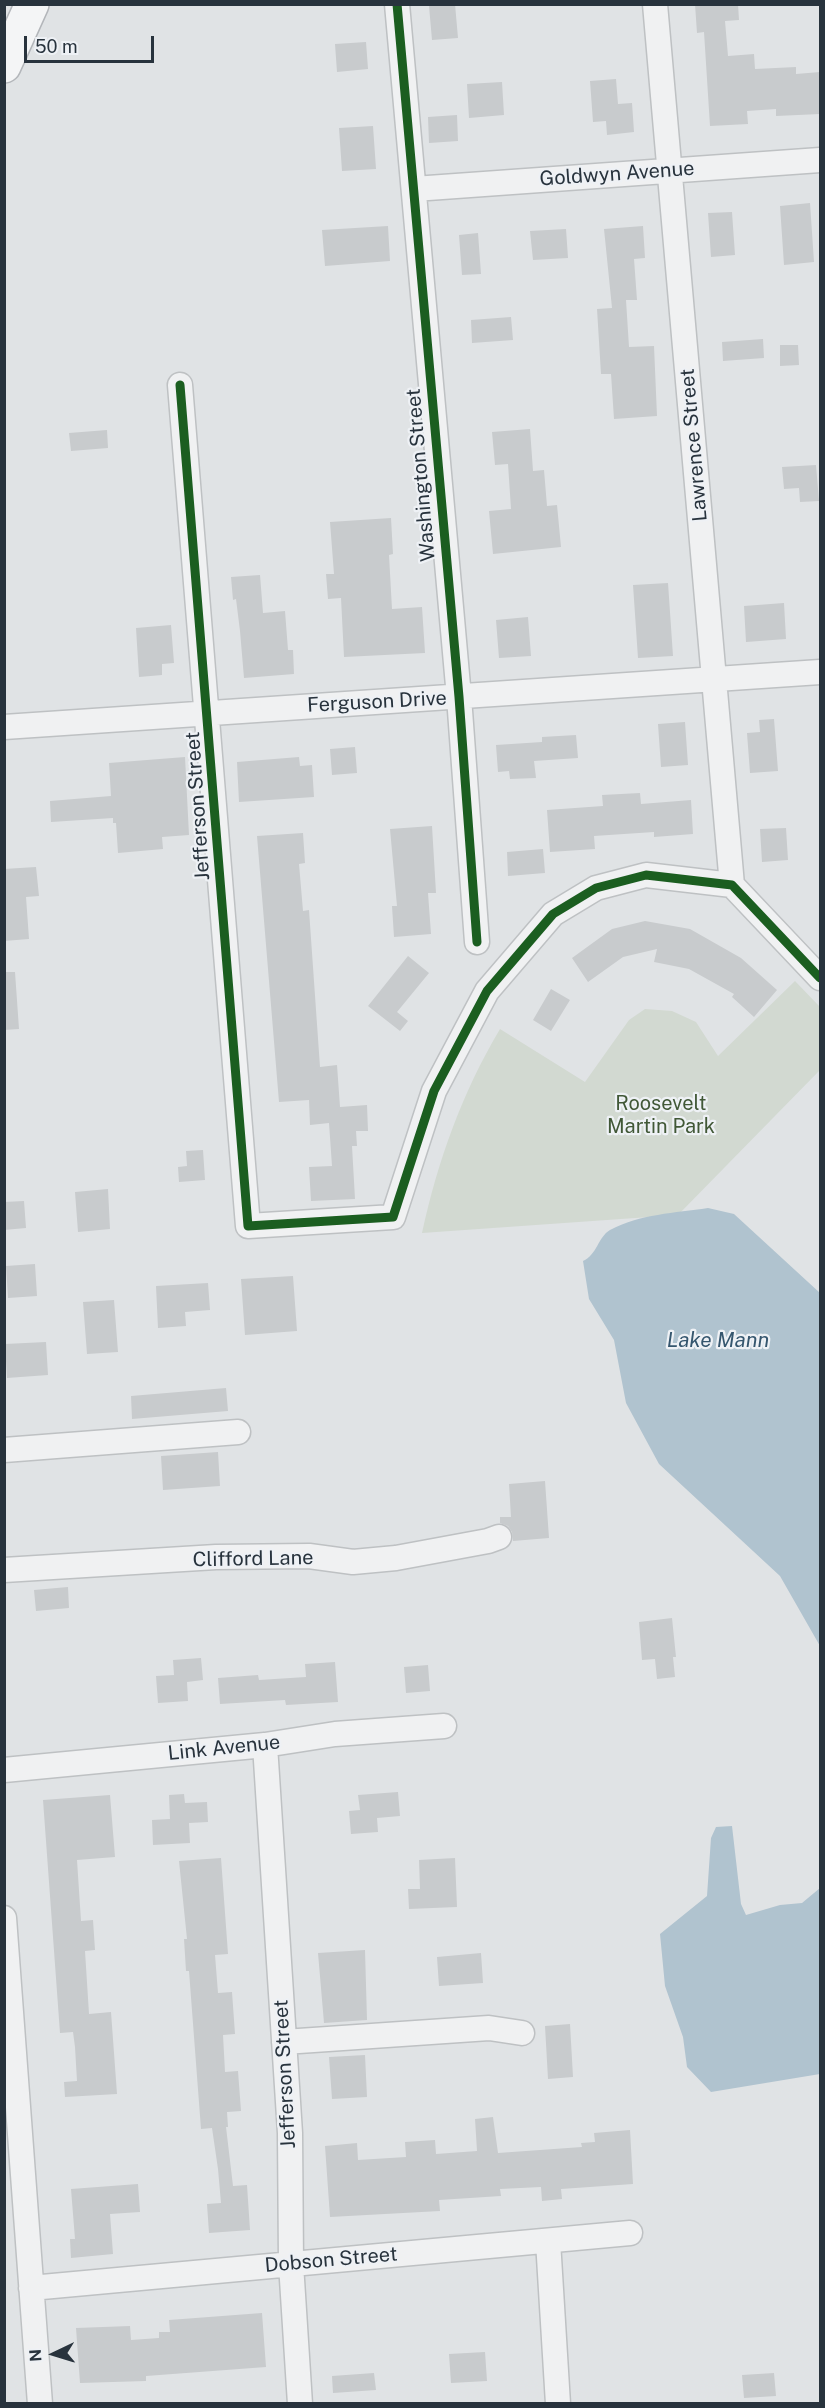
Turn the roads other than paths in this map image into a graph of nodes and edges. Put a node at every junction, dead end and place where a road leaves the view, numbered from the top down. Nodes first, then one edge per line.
1 (32, 4) edge
2 (397, 4) edge
3 (655, 4) edge
4 (4, 66) edge
5 (820, 160) edge
6 (671, 170) junction
7 (414, 189) junction
8 (180, 385) dead end
9 (820, 672) edge
10 (713, 679) junction
11 (459, 697) junction
12 (208, 712) junction
13 (4, 727) edge
14 (732, 885) junction
15 (477, 942) dead end
16 (820, 978) edge
17 (238, 1432) dead end
18 (4, 1450) edge
19 (499, 1537) dead end
20 (4, 1570) edge
21 (444, 1726) dead end
22 (265, 1745) junction
23 (4, 1770) edge
24 (4, 1918) edge
25 (522, 2033) dead end
26 (284, 2042) junction
27 (630, 2233) dead end
28 (548, 2241) junction
29 (291, 2264) junction
30 (31, 2288) junction
31 (40, 2403) edge
32 (300, 2403) edge
33 (558, 2403) edge

1 - 4 highway
2 - 7 street, Washington Street
3 - 6 street, Lawrence Street
5 - 6 street, Goldwyn Avenue
6 - 7 street, Goldwyn Avenue
6 - 10 street, Lawrence Street
7 - 11 street, Washington Street
8 - 12 street, Jefferson Street
9 - 10 street, Ferguson Drive
10 - 11 street, Ferguson Drive
10 - 14 street, Lawrence Street
11 - 12 street, Ferguson Drive
11 - 15 street, Washington Street
12 - 13 street, Ferguson Drive
12 - 14 street, Jefferson Street
14 - 16 street
17 - 18 street
19 - 20 street, Clifford Lane
21 - 22 street, Link Avenue
22 - 23 street, Link Avenue
22 - 26 street, Jefferson Street
24 - 30 street
25 - 26 street
26 - 29 street, Jefferson Street
27 - 28 street, Dobson Street
28 - 29 street, Dobson Street
28 - 33 street
29 - 30 street, Dobson Street
29 - 32 street, Jefferson Street
30 - 31 street

